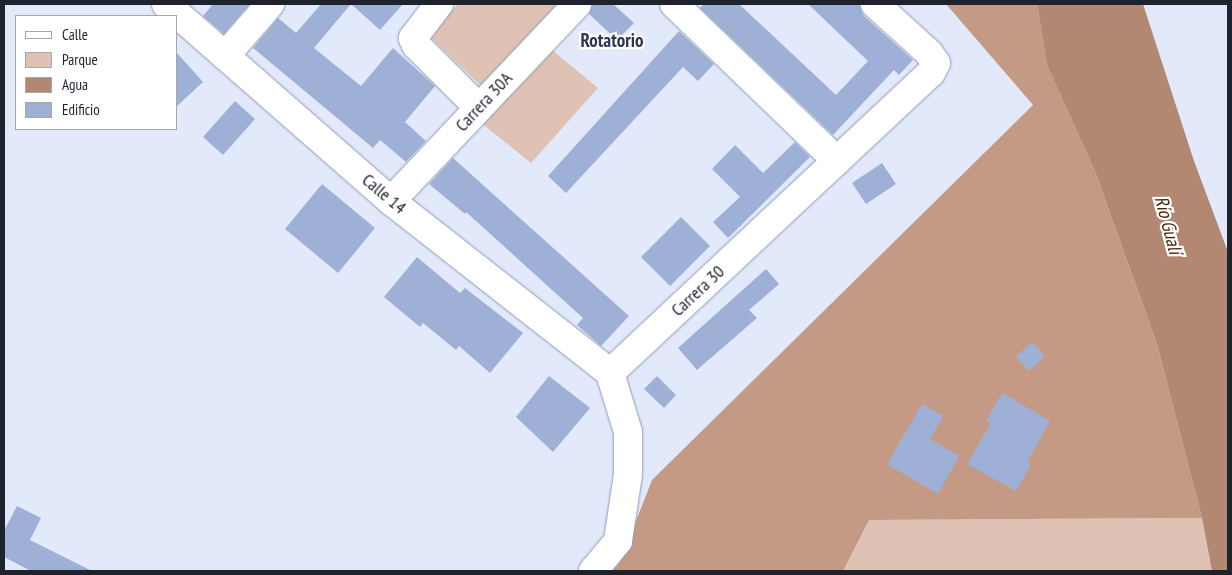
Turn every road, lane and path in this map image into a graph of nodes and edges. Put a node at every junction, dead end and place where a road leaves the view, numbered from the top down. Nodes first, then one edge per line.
1 (166, 4) edge
2 (270, 4) edge
3 (439, 4) edge
4 (577, 4) edge
5 (674, 4) edge
6 (876, 4) edge
7 (225, 56) junction
8 (479, 108) junction
9 (837, 161) junction
10 (391, 201) junction
11 (610, 373) junction
12 (593, 571) edge

1 - 7 street, Calle 14
2 - 7 street
3 - 8 street
4 - 8 street, Carrera 30A
5 - 9 street
6 - 9 street, Carrera 30
7 - 10 street, Calle 14
8 - 10 street, Carrera 30A
9 - 11 street, Carrera 30
10 - 11 street, Calle 14
11 - 12 street

